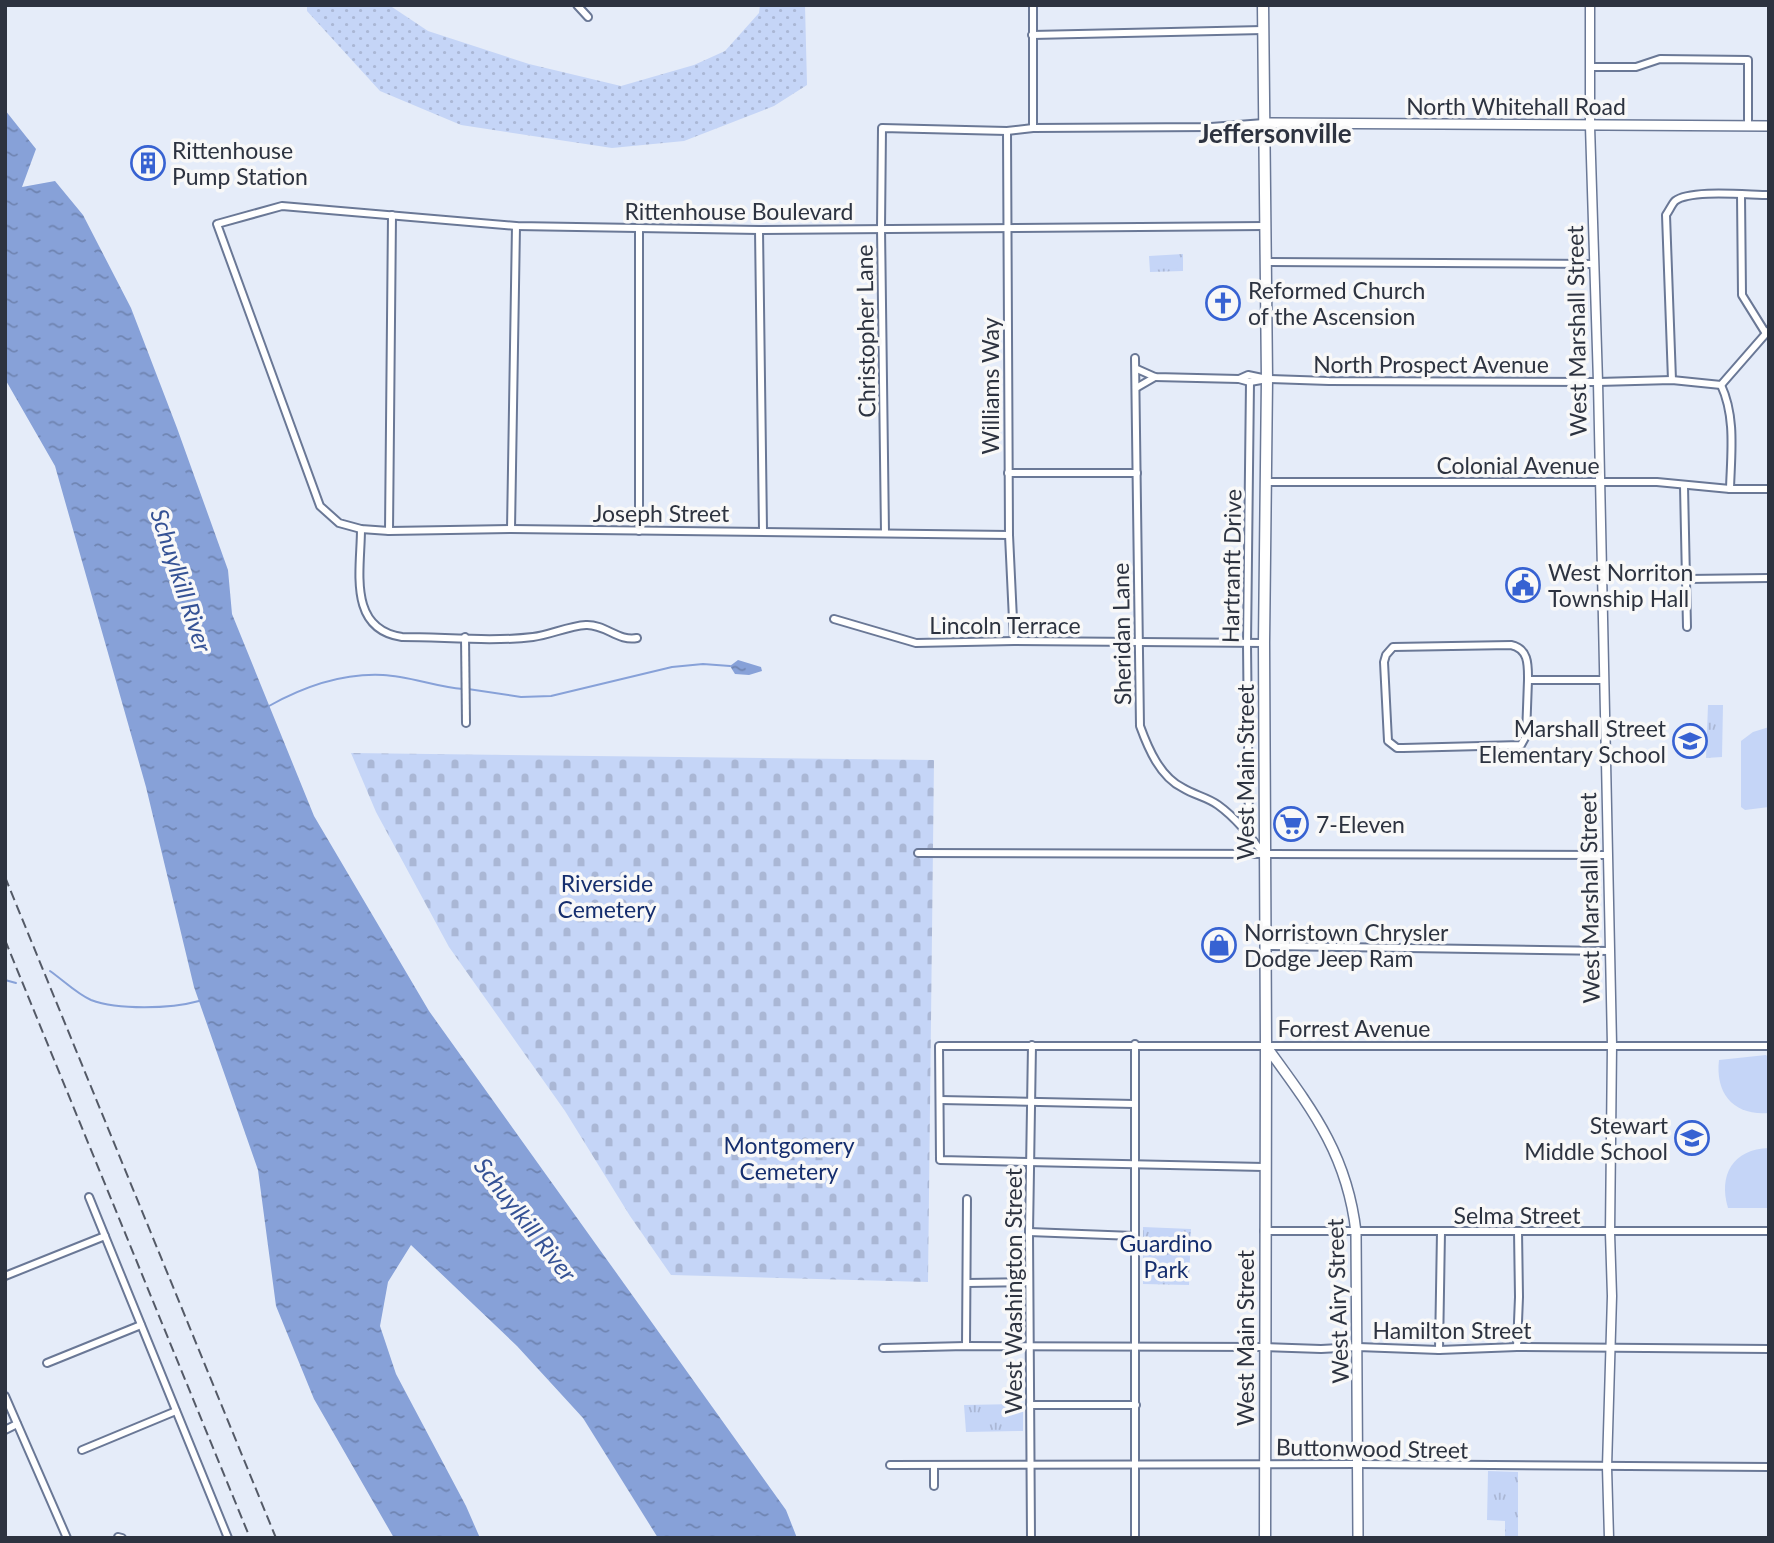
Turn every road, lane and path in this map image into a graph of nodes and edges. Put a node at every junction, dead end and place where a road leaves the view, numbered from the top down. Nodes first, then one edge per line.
1 (577, 5) edge
2 (1033, 5) edge
3 (1263, 5) edge
4 (1590, 5) edge
5 (588, 17) dead end
6 (1263, 30) junction
7 (1032, 34) junction
8 (1590, 66) junction
9 (1264, 123) junction
10 (1590, 126) junction
11 (1748, 126) junction
12 (1769, 126) edge
13 (1032, 128) junction
14 (1007, 131) junction
15 (1741, 195) junction
16 (1769, 195) edge
17 (391, 215) junction
18 (516, 226) junction
19 (1265, 226) junction
20 (639, 228) junction
21 (881, 228) junction
22 (1006, 229) junction
23 (759, 230) junction
24 (1265, 262) junction
25 (1594, 264) junction
26 (1767, 331) edge
27 (1135, 358) dead end
28 (1137, 369) junction
29 (1155, 377) junction
30 (1239, 379) junction
31 (1267, 379) junction
32 (1672, 380) junction
33 (1250, 382) junction
34 (1598, 383) junction
35 (1721, 385) junction
36 (1136, 388) junction
37 (1008, 473) junction
38 (1137, 473) junction
39 (1267, 482) junction
40 (1599, 482) junction
41 (1684, 486) junction
42 (1730, 489) junction
43 (1769, 489) edge
44 (320, 506) joint
45 (361, 529) junction
46 (511, 529) junction
47 (763, 530) junction
48 (388, 531) junction
49 (639, 531) junction
50 (885, 533) junction
51 (1009, 535) junction
52 (1769, 578) edge
53 (1687, 579) junction
54 (834, 619) dead end
55 (1687, 627) dead end
56 (466, 637) junction
57 (637, 638) dead end
58 (1014, 641) junction
59 (1138, 642) junction
60 (1264, 643) junction
61 (1247, 644) junction
62 (1528, 680) junction
63 (1604, 680) junction
64 (466, 723) dead end
65 (1248, 834) junction
66 (918, 853) dead end
67 (1265, 854) junction
68 (1606, 855) junction
69 (1266, 946) junction
70 (1609, 950) junction
71 (1135, 1044) junction
72 (1032, 1045) junction
73 (1266, 1045) junction
74 (1612, 1045) junction
75 (1769, 1046) edge
76 (940, 1100) junction
77 (1030, 1102) junction
78 (1134, 1104) junction
79 (1032, 1161) junction
80 (1135, 1163) junction
81 (1264, 1167) junction
82 (89, 1197) dead end
83 (967, 1199) dead end
84 (1264, 1231) junction
85 (1518, 1231) junction
86 (1769, 1231) edge
87 (1029, 1232) junction
88 (1356, 1232) junction
89 (1441, 1232) junction
90 (1610, 1233) junction
91 (105, 1236) junction
92 (1134, 1236) junction
93 (5, 1276) edge
94 (1029, 1282) junction
95 (967, 1283) junction
96 (141, 1325) junction
97 (966, 1346) junction
98 (1029, 1347) junction
99 (1136, 1347) junction
100 (1264, 1347) junction
101 (1358, 1347) junction
102 (883, 1348) dead end
103 (1517, 1348) junction
104 (1769, 1349) edge
105 (1439, 1350) junction
106 (1609, 1350) junction
107 (47, 1363) dead end
108 (5, 1395) edge
109 (1030, 1405) junction
110 (1136, 1405) junction
111 (176, 1411) junction
112 (17, 1424) junction
113 (5, 1430) edge
114 (82, 1450) dead end
115 (1357, 1464) junction
116 (890, 1465) dead end
117 (934, 1465) junction
118 (1264, 1465) junction
119 (1030, 1466) junction
120 (1136, 1466) junction
121 (1607, 1467) junction
122 (1769, 1467) edge
123 (934, 1486) dead end
124 (67, 1538) edge
125 (228, 1538) edge
126 (1031, 1538) edge
127 (1135, 1538) edge
128 (1265, 1538) edge
129 (1358, 1538) edge
130 (1609, 1538) edge

1 - 5 street
2 - 7 street
3 - 6 main road, West Main Street
4 - 8 street, West Marshall Street
6 - 7 street
6 - 9 main road, West Main Street
7 - 13 street
8 - 10 street, West Marshall Street
8 - 11 street
9 - 10 main road, North Whitehall Road
9 - 13 street
9 - 19 main road, West Main Street
10 - 11 main road, North Whitehall Road
10 - 25 street, West Marshall Street
11 - 12 main road, North Whitehall Road
13 - 14 street
14 - 21 street, Christopher Lane
14 - 22 street, Williams Way
15 - 16 street
15 - 26 street
15 - 32 street
17 - 18 street, Rittenhouse Boulevard
17 - 44 street, Rittenhouse Boulevard
17 - 48 street
18 - 20 street, Rittenhouse Boulevard
18 - 46 street
19 - 22 street, Rittenhouse Boulevard
19 - 24 main road, West Main Street
20 - 23 street, Rittenhouse Boulevard
20 - 49 street
21 - 22 street, Rittenhouse Boulevard
21 - 23 street, Rittenhouse Boulevard
21 - 50 street, Christopher Lane
22 - 37 street, Williams Way
23 - 47 street
24 - 25 street
24 - 31 main road, West Main Street
25 - 34 street, West Marshall Street
26 - 35 street
27 - 28 street, Sheridan Lane
28 - 29 street
28 - 36 street, Sheridan Lane
29 - 30 street
29 - 36 street
30 - 31 street
30 - 33 street
31 - 33 street
31 - 34 street, North Prospect Avenue
31 - 39 main road, West Main Street
32 - 34 street, North Prospect Avenue
32 - 35 street, North Prospect Avenue
33 - 61 street, Hartranft Drive
34 - 40 street, West Marshall Street
35 - 42 street
36 - 38 street, Sheridan Lane
37 - 38 street
37 - 51 street, Williams Way
38 - 59 street, Sheridan Lane
39 - 40 street, Colonial Avenue
39 - 60 main road, West Main Street
40 - 41 street, Colonial Avenue
40 - 63 street, West Marshall Street
41 - 42 street, Colonial Avenue
41 - 53 street
42 - 43 street, Colonial Avenue
44 - 45 street, Joseph Street
45 - 48 street, Joseph Street
45 - 56 street
46 - 48 street, Joseph Street
46 - 49 street, Joseph Street
47 - 49 street, Joseph Street
47 - 50 street, Joseph Street
50 - 51 street, Joseph Street
51 - 58 street, Williams Way
52 - 53 street
53 - 55 street
54 - 58 street, Lincoln Terrace
56 - 57 street
56 - 64 street
58 - 59 street, Lincoln Terrace
59 - 61 street, Lincoln Terrace
59 - 65 street, Sheridan Lane
60 - 61 street, Lincoln Terrace
60 - 67 main road, West Main Street
61 - 65 street, Hartranft Drive
62 - 62 street
62 - 63 street
63 - 68 street, West Marshall Street
65 - 67 street, Sheridan Lane
66 - 67 street
67 - 68 street
67 - 69 main road, West Main Street
68 - 70 street, West Marshall Street
69 - 70 street
69 - 73 main road, West Main Street
70 - 74 street, West Marshall Street
71 - 72 street, Forrest Avenue
71 - 73 street, Forrest Avenue
71 - 78 street
72 - 76 street, Forrest Avenue
72 - 77 street, West Washington Street
73 - 74 street, Forrest Avenue
73 - 81 main road, West Main Street
73 - 88 main road, West Airy Street
74 - 75 street, Forrest Avenue
74 - 90 street, West Marshall Street
76 - 77 street
76 - 79 street
77 - 78 street
77 - 79 street, West Washington Street
78 - 80 street
79 - 80 street
79 - 87 street, West Washington Street
80 - 81 street
80 - 92 street
81 - 84 main road, West Main Street
82 - 91 street
83 - 95 street
84 - 88 street, Selma Street
84 - 100 main road, West Main Street
85 - 89 street, Selma Street
85 - 90 street, Selma Street
85 - 103 street
86 - 90 street, Selma Street
87 - 92 street
87 - 94 street, West Washington Street
88 - 89 street, Selma Street
88 - 101 main road, West Airy Street
89 - 105 street
90 - 106 street, West Marshall Street
91 - 93 street
91 - 96 street
92 - 99 street
94 - 95 street
94 - 98 street, West Washington Street
95 - 97 street
96 - 107 street
96 - 111 street
97 - 98 street, Hamilton Street
97 - 102 street, Hamilton Street
98 - 99 street, Hamilton Street
98 - 109 street, West Washington Street
99 - 100 street, Hamilton Street
99 - 110 street
100 - 101 street, Hamilton Street
100 - 118 main road, West Main Street
101 - 105 street, Hamilton Street
101 - 115 main road, West Airy Street
103 - 105 street, Hamilton Street
103 - 106 street, Hamilton Street
104 - 106 street, Hamilton Street
106 - 121 street, West Marshall Street
108 - 112 street
109 - 110 street
109 - 119 street, West Washington Street
110 - 120 street
111 - 114 street
111 - 125 street
112 - 113 street
112 - 124 street
115 - 118 street, Buttonwood Street
115 - 121 street, Buttonwood Street
115 - 129 main road, West Airy Street
116 - 117 street, Buttonwood Street
117 - 119 street, Buttonwood Street
117 - 123 street
118 - 120 street, Buttonwood Street
118 - 128 main road, West Main Street
119 - 120 street, Buttonwood Street
119 - 126 street, West Washington Street
120 - 127 street
121 - 122 street, Buttonwood Street
121 - 130 street, West Marshall Street

